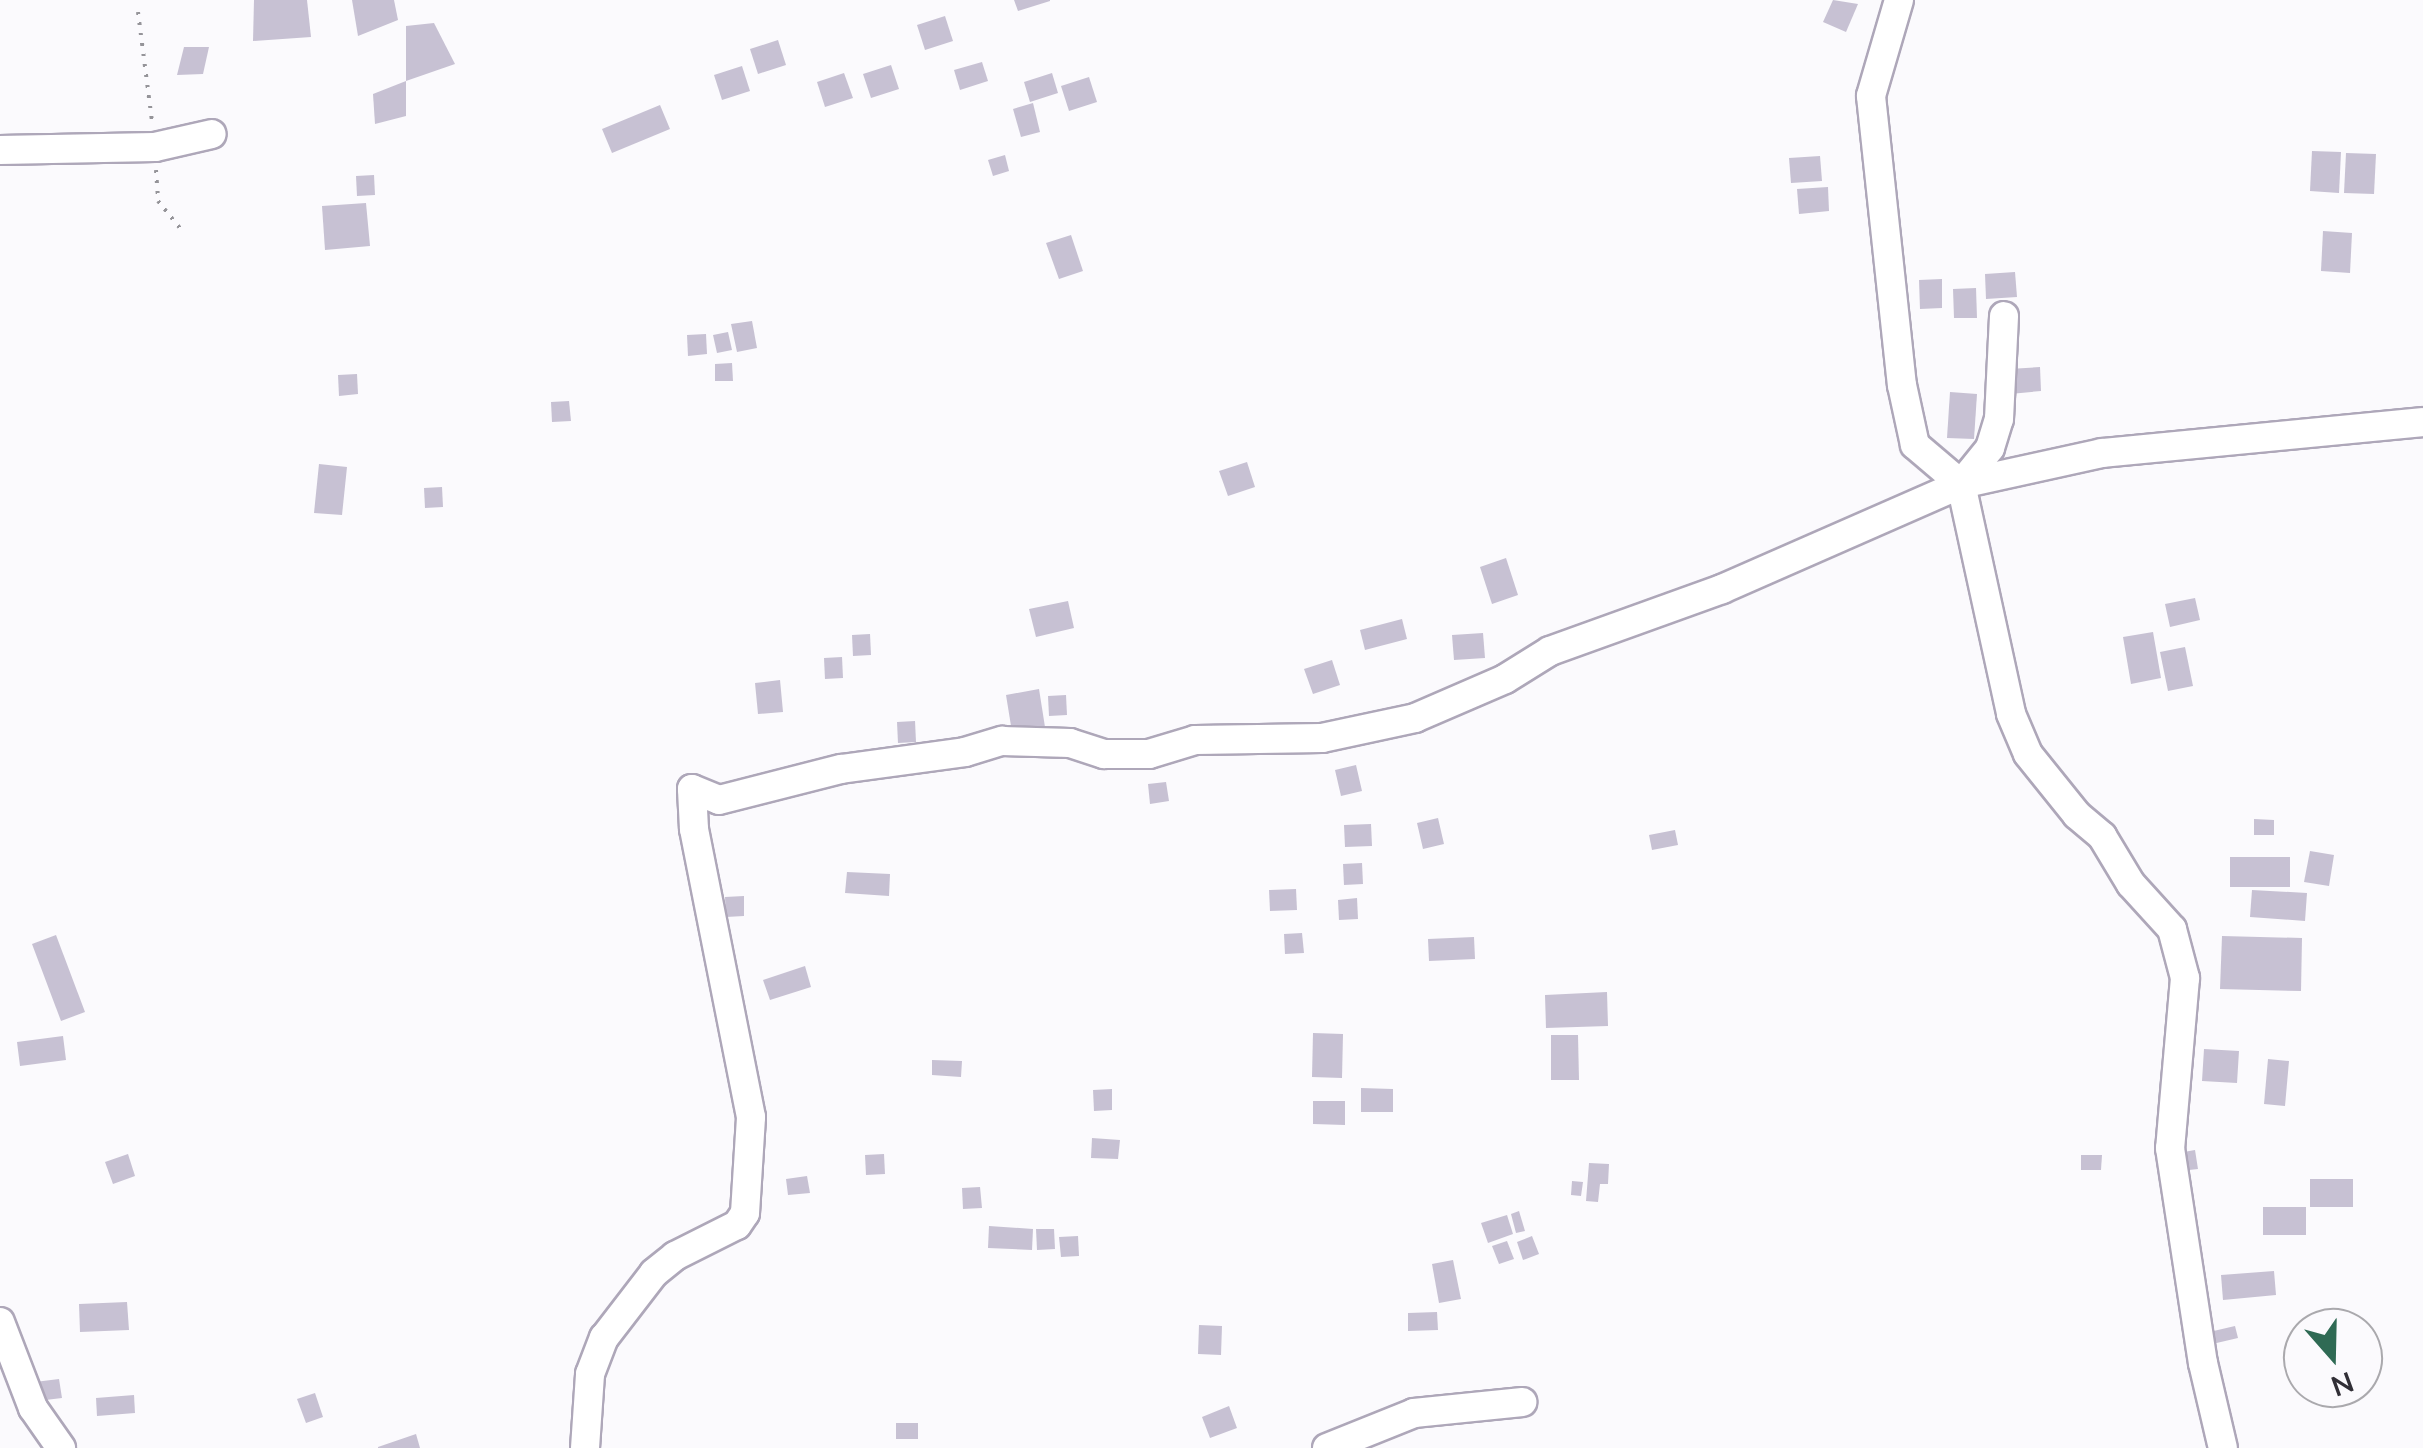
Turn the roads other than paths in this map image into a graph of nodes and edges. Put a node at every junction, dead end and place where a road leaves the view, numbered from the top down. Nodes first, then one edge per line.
1 (1899, 0) edge
2 (212, 134) dead end
3 (0, 150) edge
4 (2004, 316) dead end
5 (2423, 422) edge
6 (1961, 484) junction
7 (0, 1322) edge
8 (1522, 1402) dead end
9 (61, 1448) edge
10 (585, 1448) edge
11 (1327, 1448) edge
12 (2224, 1448) edge

1 - 6 street
2 - 3 street
4 - 6 street
5 - 6 street
6 - 10 street
6 - 12 street
7 - 9 street
8 - 11 street

